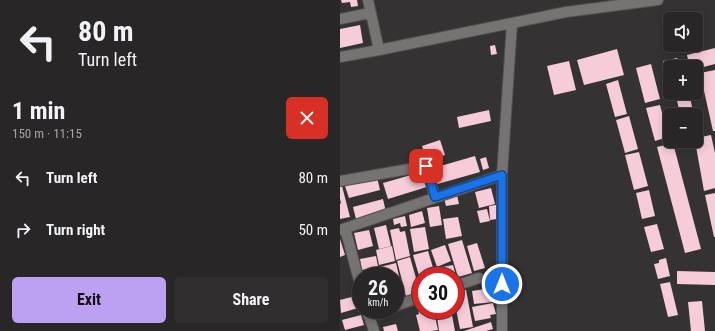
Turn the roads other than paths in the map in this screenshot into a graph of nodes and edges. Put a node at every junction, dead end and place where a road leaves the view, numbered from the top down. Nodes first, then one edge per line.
1 (368, 0) edge
2 (658, 0) edge
3 (370, 13) junction
4 (340, 19) edge
5 (512, 23) junction
6 (379, 50) junction
7 (340, 57) edge
8 (502, 175) junction
9 (340, 180) edge
10 (435, 197) junction
11 (343, 229) edge
12 (355, 267) edge
13 (479, 278) dead end
14 (464, 283) edge
15 (369, 319) edge
16 (374, 331) edge
17 (502, 331) edge

1 - 3 street
2 - 5 street
3 - 4 street
3 - 6 street
5 - 6 street
5 - 8 street
6 - 7 street
8 - 10 street
8 - 17 street
9 - 10 street
10 - 11 street
11 - 12 street
13 - 14 street
15 - 16 street

